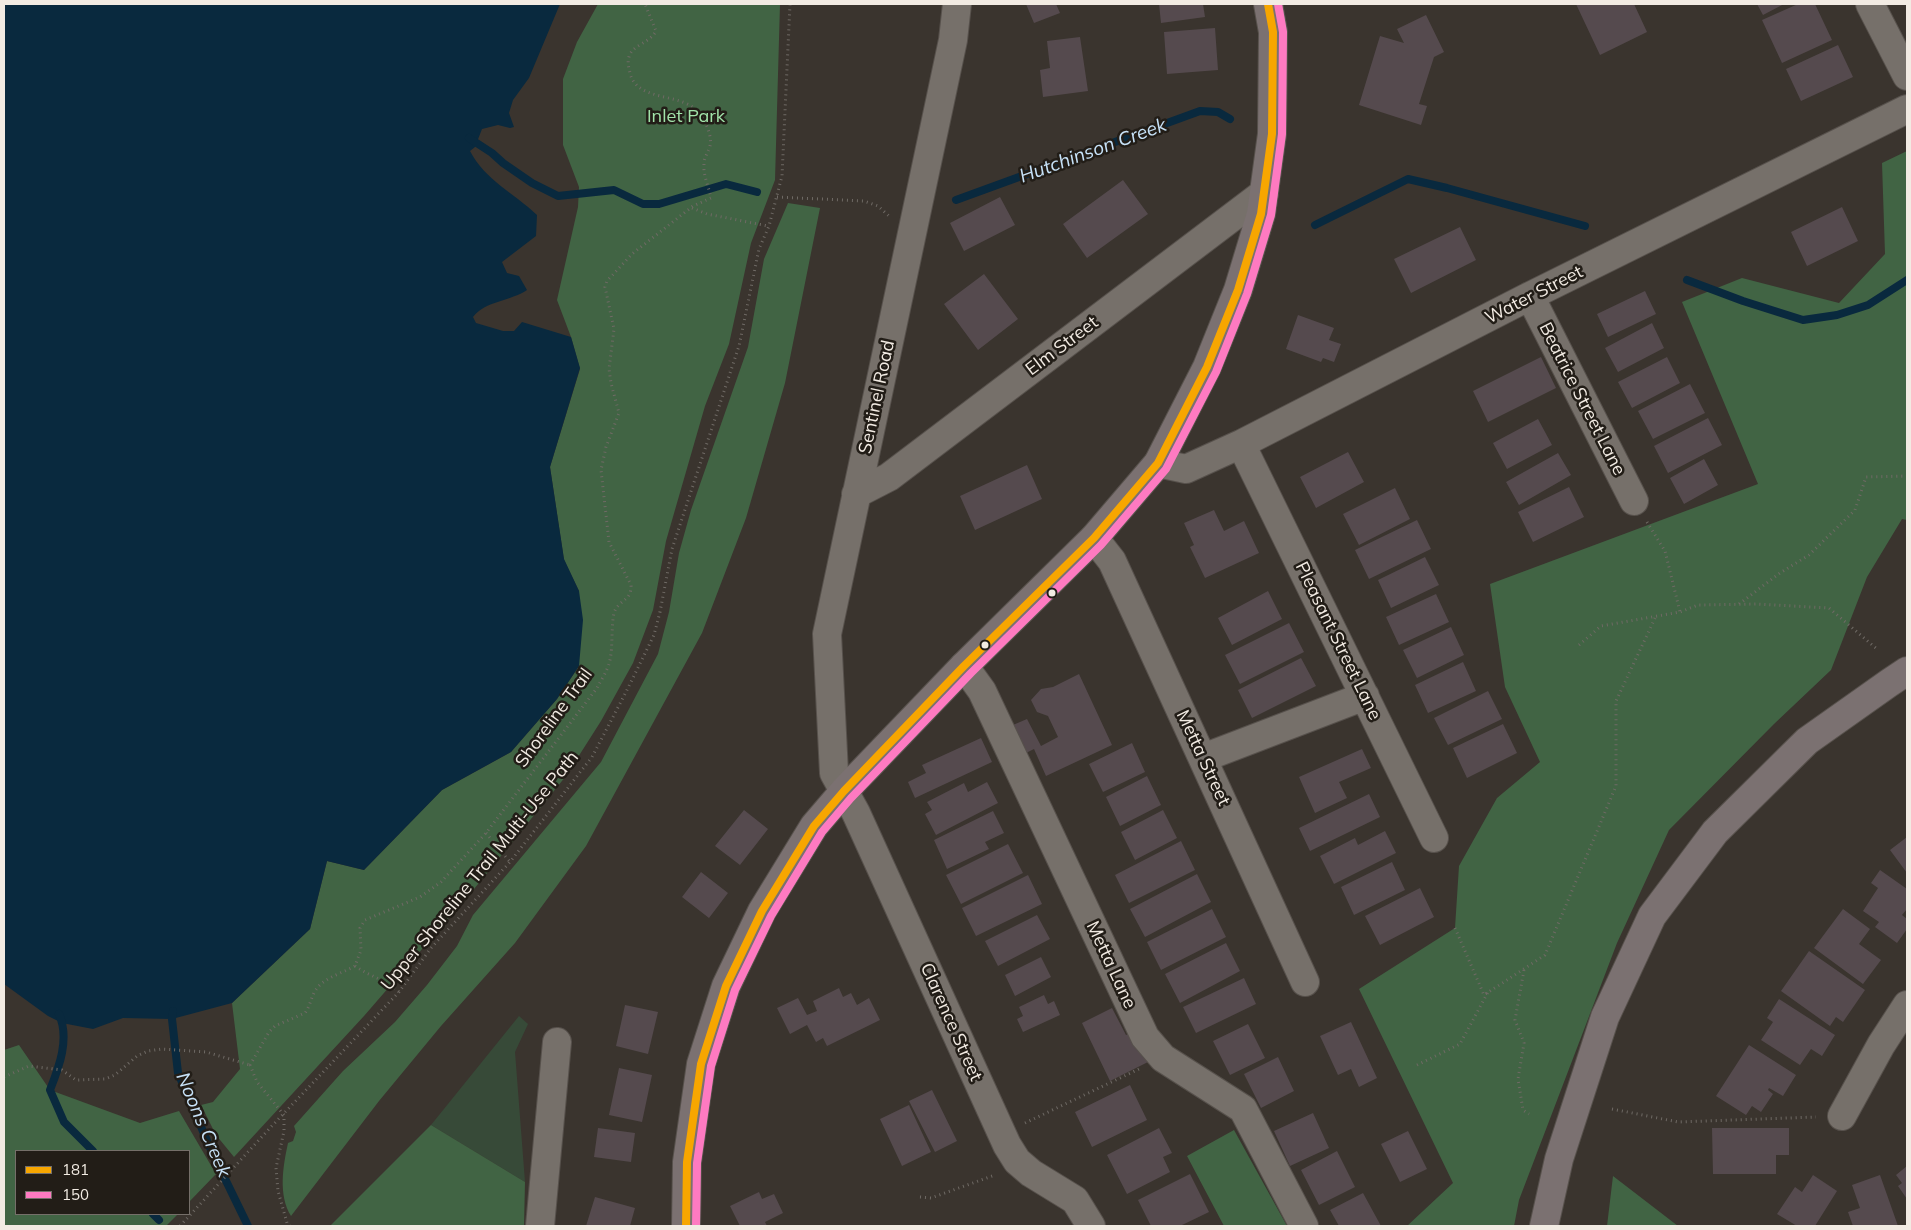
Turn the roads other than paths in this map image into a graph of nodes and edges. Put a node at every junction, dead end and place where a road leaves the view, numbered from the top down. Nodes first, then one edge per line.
1 (957, 4) edge
2 (1268, 4) edge
3 (1870, 4) edge
4 (1907, 76) edge
5 (1907, 109) edge
6 (1264, 193) junction
7 (1530, 296) junction
8 (1241, 444) junction
9 (1158, 463) junction
10 (856, 494) junction
11 (1634, 501) road end
12 (1094, 538) junction
13 (964, 666) junction
14 (1907, 671) edge
15 (1365, 696) junction
16 (1203, 758) junction
17 (844, 791) junction
18 (1434, 838) dead end
19 (1305, 982) dead end
20 (1907, 1005) edge
21 (558, 1042) dead end
22 (1842, 1116) road end
23 (540, 1226) edge
24 (686, 1226) edge
25 (1091, 1226) edge
26 (1304, 1226) edge
27 (1544, 1226) edge

1 - 10 street, Sentinel Road
2 - 6 main road
3 - 4 street
5 - 7 street, Water Street
6 - 9 main road
6 - 10 street, Elm Street
7 - 8 street, Water Street
7 - 11 street, Beatrice Street Lane
8 - 9 street, Water Street
8 - 15 street, Pleasant Street Lane
9 - 12 main road
10 - 17 street, Sentinel Road
12 - 13 main road
12 - 16 street, Metta Street
13 - 17 main road
13 - 26 street, Metta Lane
14 - 27 main road
15 - 16 street
15 - 18 street, Pleasant Street Lane
16 - 19 street, Metta Street
17 - 24 main road
17 - 25 street, Clarence Street
20 - 22 street
21 - 23 street

